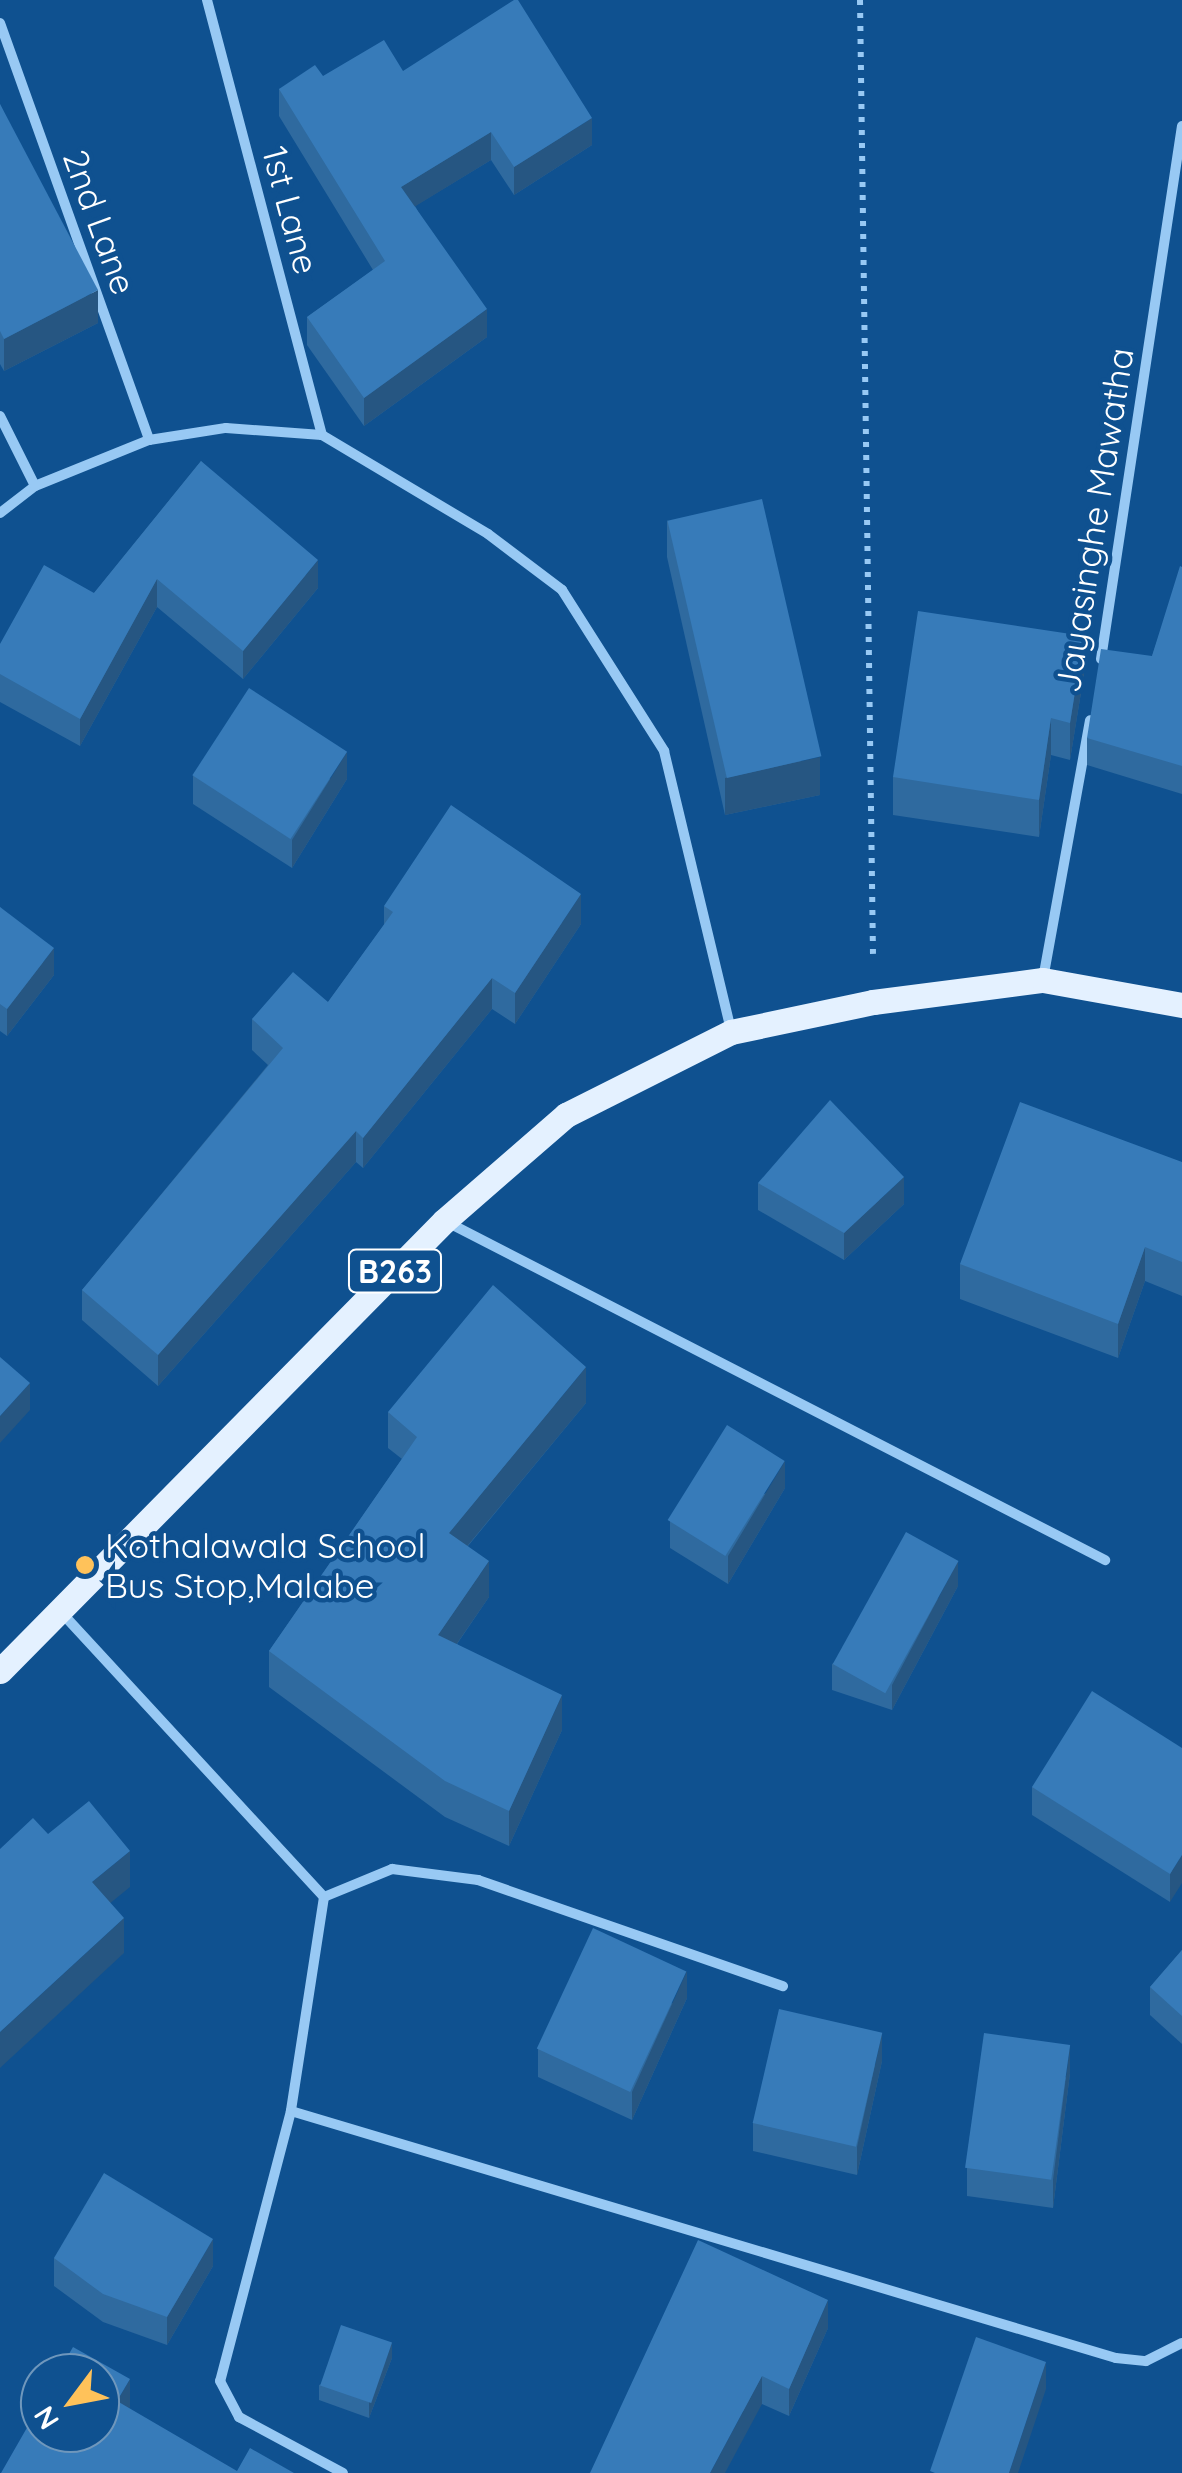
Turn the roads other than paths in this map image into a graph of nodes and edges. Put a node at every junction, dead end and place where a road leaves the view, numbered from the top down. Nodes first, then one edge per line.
1 (207, 0) edge
2 (0, 23) edge
3 (1182, 126) edge
4 (0, 416) edge
5 (322, 435) junction
6 (149, 440) junction
7 (36, 486) junction
8 (0, 514) edge
9 (1096, 686) edge
10 (1092, 705) edge
11 (1043, 980) junction
12 (1182, 1006) edge
13 (731, 1032) junction
14 (444, 1221) junction
15 (1105, 1560) dead end
16 (61, 1612) junction
17 (0, 1671) edge
18 (324, 1896) junction
19 (783, 1986) dead end
20 (291, 2111) junction
21 (1182, 2344) edge
22 (343, 2473) edge

1 - 5 street, 1st Lane
2 - 6 street, 2nd Lane
3 - 9 street, Jayasinghe Mawatha
4 - 7 street
5 - 6 street
5 - 13 street
6 - 7 street
7 - 8 street
10 - 11 street, Jayasinghe Mawatha
11 - 12 main road, B263
11 - 13 main road, B263
13 - 14 main road, B263
14 - 15 street
14 - 16 main road, B263
16 - 17 main road, B263
16 - 18 street
18 - 19 street
18 - 20 street
20 - 21 street
20 - 22 street

